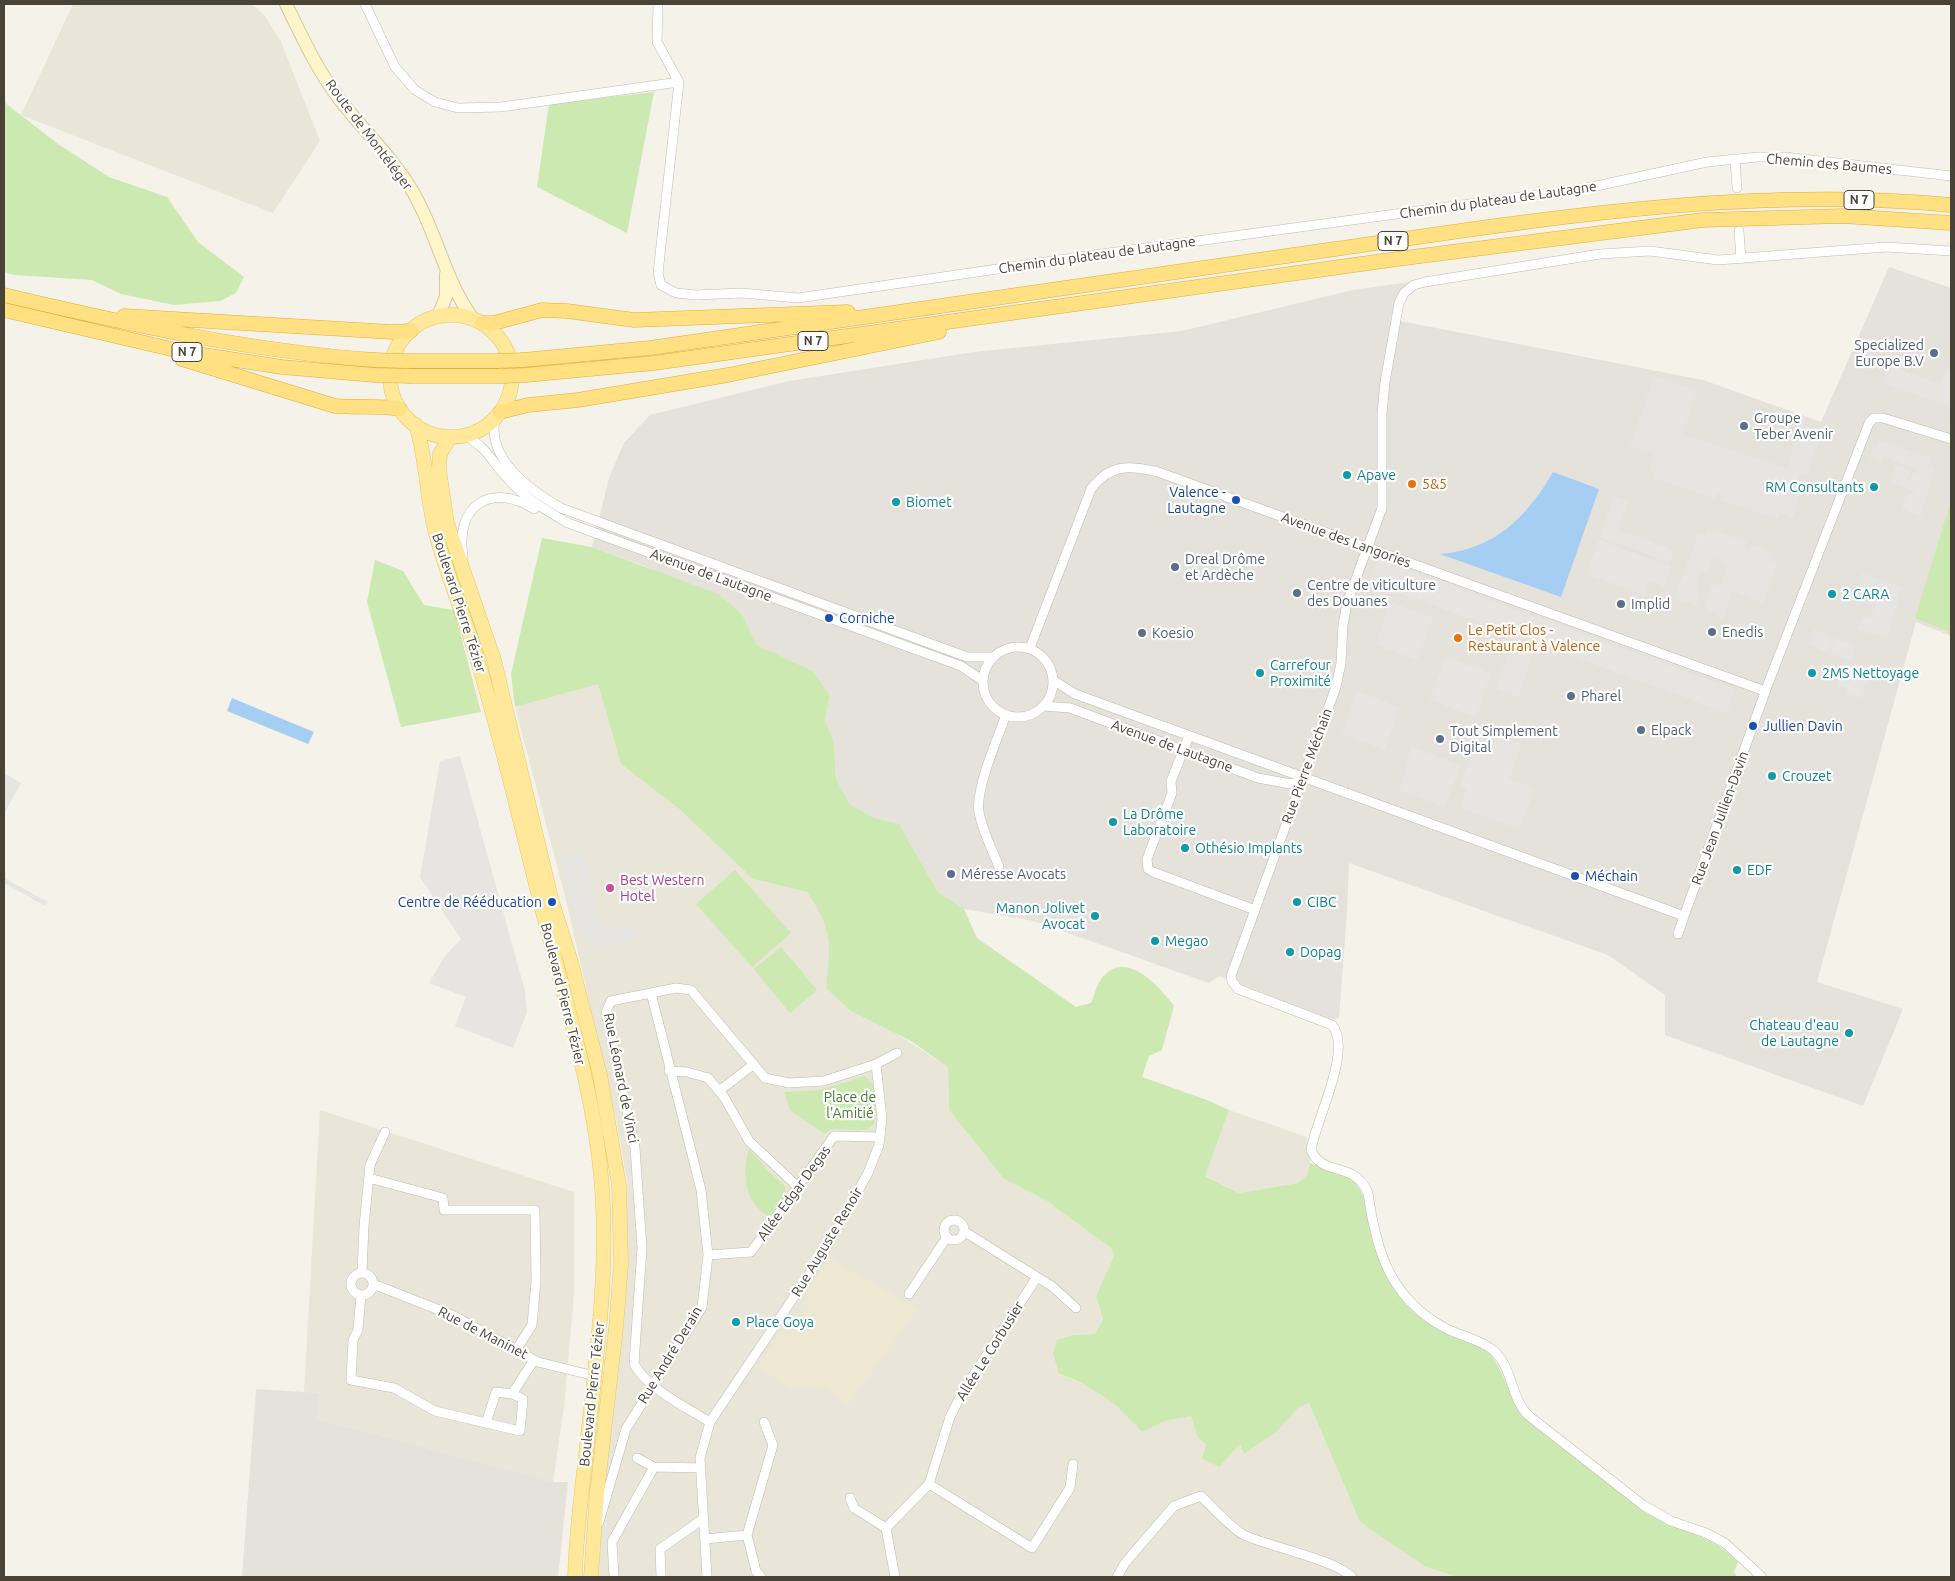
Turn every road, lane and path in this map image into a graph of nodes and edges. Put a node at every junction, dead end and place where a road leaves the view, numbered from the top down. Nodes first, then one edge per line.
1 (286, 4) edge
2 (365, 4) edge
3 (658, 4) edge
4 (679, 82) junction
5 (1735, 160) junction
6 (1951, 176) edge
7 (1737, 188) dead end
8 (1951, 205) edge
9 (1951, 223) edge
10 (1739, 231) dead end
11 (1951, 251) edge
12 (1741, 259) junction
13 (446, 269) junction
14 (4, 295) edge
15 (1100, 301) junction
16 (956, 306) junction
17 (4, 310) edge
18 (86, 314) junction
19 (438, 316) junction
20 (481, 323) junction
21 (76, 328) junction
22 (410, 331) junction
23 (400, 409) junction
24 (498, 416) junction
25 (416, 425) junction
26 (457, 436) junction
27 (1951, 440) edge
28 (568, 523) junction
29 (1367, 548) junction
30 (476, 606) junction
31 (1030, 648) junction
32 (992, 657) junction
33 (982, 680) junction
34 (1053, 680) junction
35 (1765, 692) junction
36 (1043, 706) junction
37 (1006, 715) junction
38 (1189, 736) junction
39 (1183, 749) junction
40 (1302, 780) junction
41 (999, 866) dead end
42 (1254, 910) junction
43 (1684, 916) junction
44 (1678, 934) dead end
45 (651, 993) junction
46 (896, 1053) dead end
47 (754, 1064) junction
48 (876, 1064) junction
49 (669, 1071) junction
50 (719, 1091) junction
51 (385, 1132) dead end
52 (880, 1137) junction
53 (369, 1178) junction
54 (798, 1187) junction
55 (964, 1232) junction
56 (946, 1237) junction
57 (708, 1255) junction
58 (362, 1273) junction
59 (1037, 1277) junction
60 (373, 1284) junction
61 (909, 1294) dead end
62 (361, 1295) junction
63 (1076, 1308) dead end
64 (516, 1350) junction
65 (534, 1360) junction
66 (595, 1376) junction
67 (652, 1385) junction
68 (512, 1394) junction
69 (710, 1422) junction
70 (764, 1422) dead end
71 (486, 1423) junction
72 (637, 1458) dead end
73 (1073, 1464) dead end
74 (654, 1467) junction
75 (701, 1468) junction
76 (930, 1484) junction
77 (850, 1498) dead end
78 (704, 1519) junction
79 (886, 1528) junction
80 (747, 1534) junction
81 (593, 1536) junction
82 (705, 1539) junction
83 (576, 1577) edge
84 (591, 1577) edge
85 (614, 1577) edge
86 (661, 1577) edge
87 (707, 1577) edge
88 (761, 1577) edge
89 (894, 1577) edge
90 (1117, 1577) edge
91 (1352, 1577) edge
92 (1762, 1577) edge

1 - 13 main road, Route de Montéléger
2 - 4 street
3 - 4 street
4 - 5 street, Chemin du plateau de Lautagne
5 - 6 street, Chemin des Baumes
5 - 7 street
8 - 16 highway, N 7
9 - 15 highway, N 7
10 - 12 street
11 - 12 street
12 - 29 street
13 - 19 main road, Route de Montéléger
13 - 20 main road, Route de Montéléger
14 - 18 highway, N 7
15 - 21 highway, N 7, bridge
15 - 24 highway
16 - 18 highway, N 7, bridge
16 - 20 highway
17 - 21 highway, N 7
18 - 22 highway
19 - 20 main road
19 - 22 main road
20 - 24 main road
21 - 23 highway
22 - 23 main road
23 - 25 main road
24 - 26 main road
24 - 32 street, Avenue de Lautagne
25 - 26 main road
25 - 66 main road, Boulevard Pierre Tézier
26 - 28 street, Avenue de Lautagne
26 - 30 main road, Boulevard Pierre Tézier
27 - 35 street, Rue Jean Jullien-Davin
28 - 30 street
28 - 33 street, Avenue de Lautagne
29 - 31 street, Avenue des Langories
29 - 35 street, Avenue des Langories
29 - 40 street, Rue Pierre Méchain
30 - 81 main road, Boulevard Pierre Tézier
31 - 32 street
31 - 34 street
32 - 33 street
33 - 37 street
34 - 36 street
34 - 38 street, Avenue de Lautagne
35 - 43 street, Rue Jean Jullien-Davin
36 - 37 street
36 - 39 street, Avenue de Lautagne
37 - 41 street
38 - 39 street
38 - 40 street, Avenue de Lautagne
39 - 40 street, Avenue de Lautagne
39 - 42 street
40 - 42 street, Rue Pierre Méchain
40 - 43 street
42 - 92 street, Rue Pierre Méchain
43 - 44 street, Rue Jean Jullien-Davin
45 - 47 street, Rue Léonard de Vinci
45 - 49 street, Rue André Derain
45 - 67 street, Rue Léonard de Vinci
46 - 48 street, Rue Léonard de Vinci
47 - 48 street, Rue Léonard de Vinci
47 - 50 street
48 - 52 street, Rue Auguste Renoir
49 - 50 street
49 - 57 street, Rue André Derain
50 - 54 street
51 - 53 street
52 - 54 street, Allée Edgar Degas
52 - 69 street, Rue Auguste Renoir
53 - 58 street
53 - 64 street
54 - 57 street, Allée Edgar Degas
55 - 56 street
55 - 56 street
55 - 59 street
56 - 61 street
57 - 67 street, Rue André Derain
58 - 60 street
58 - 62 street
59 - 63 street
59 - 76 street, Allée Le Corbusier
60 - 62 street
60 - 64 street, Rue de Maninet
62 - 71 street
64 - 65 street, Rue de Maninet
65 - 66 street, Rue de Maninet
65 - 68 street
66 - 83 main road, Boulevard Pierre Tézier
67 - 69 street, Rue Léonard de Vinci
67 - 81 street, Rue André Derain
68 - 71 street
68 - 71 street
69 - 75 street, Rue Auguste Renoir
70 - 80 street
72 - 74 street
73 - 76 street
74 - 75 street
74 - 85 street
75 - 78 street, Rue Auguste Renoir
76 - 79 street, Allée Le Corbusier
77 - 79 street
78 - 82 street, Rue Auguste Renoir
78 - 86 street
79 - 89 street
80 - 82 street
80 - 88 street
81 - 84 main road, Boulevard Pierre Tézier
82 - 87 street, Rue Auguste Renoir
90 - 91 street

